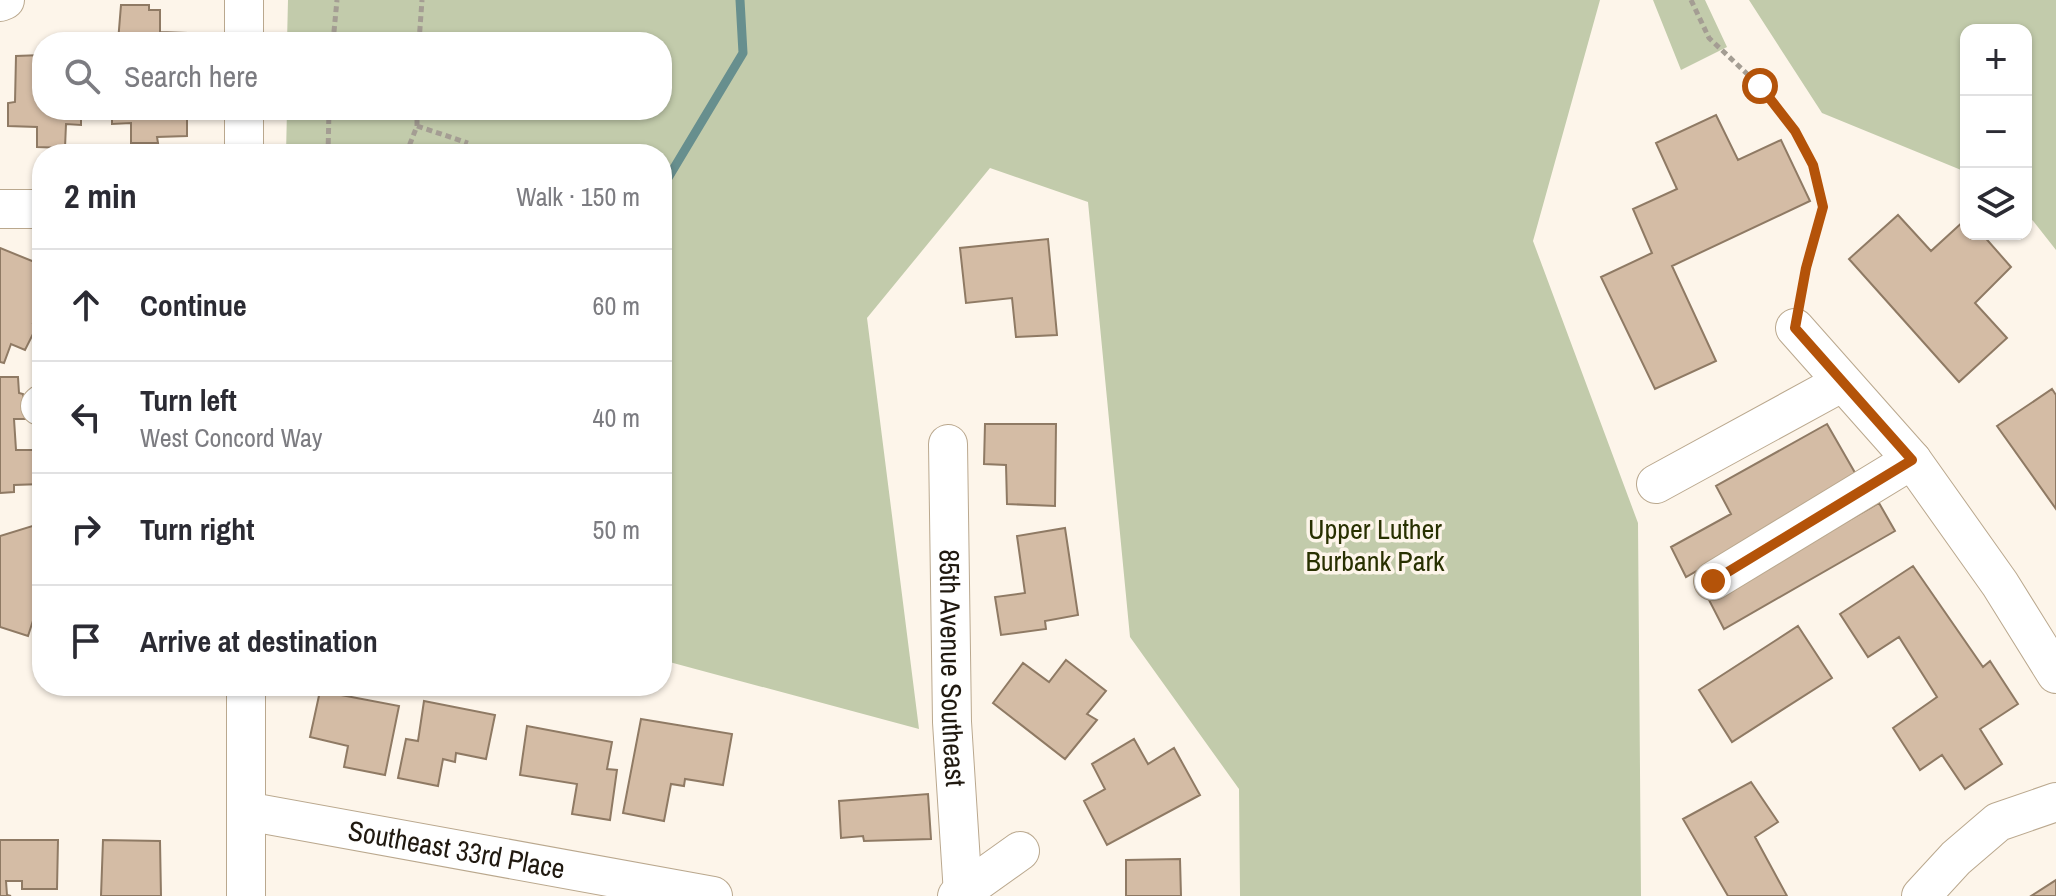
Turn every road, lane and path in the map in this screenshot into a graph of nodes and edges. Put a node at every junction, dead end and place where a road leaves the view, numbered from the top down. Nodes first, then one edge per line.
1 (244, 0) edge
2 (337, 0) edge
3 (422, 0) edge
4 (1691, 0) edge
5 (244, 32) edge
6 (334, 32) edge
7 (420, 32) edge
8 (244, 120) edge
9 (329, 120) edge
10 (417, 120) edge
11 (417, 126) junction
12 (468, 143) dead end
13 (244, 144) edge
14 (328, 144) edge
15 (410, 144) edge
16 (0, 209) edge
17 (32, 209) edge
18 (1795, 328) joint
19 (1841, 383) junction
20 (948, 444) dead end
21 (1912, 460) junction
22 (1656, 484) dead end
23 (1713, 581) dead end
24 (2056, 674) edge
25 (246, 696) edge
26 (2056, 802) edge
27 (246, 811) junction
28 (1020, 851) dead end
29 (960, 895) edge
30 (246, 896) edge
31 (713, 896) edge
32 (1921, 896) edge

1 - 5 street
2 - 6 path
3 - 7 path
4 - 18 path
8 - 13 street
9 - 14 path
10 - 11 path
11 - 12 path
11 - 15 path
16 - 17 street
18 - 19 street
19 - 21 street
19 - 22 street
20 - 29 street, 85th Avenue Southeast
21 - 23 street
21 - 24 street
25 - 27 street
26 - 32 street
27 - 30 street
27 - 31 street, Southeast 33rd Place
28 - 29 street

